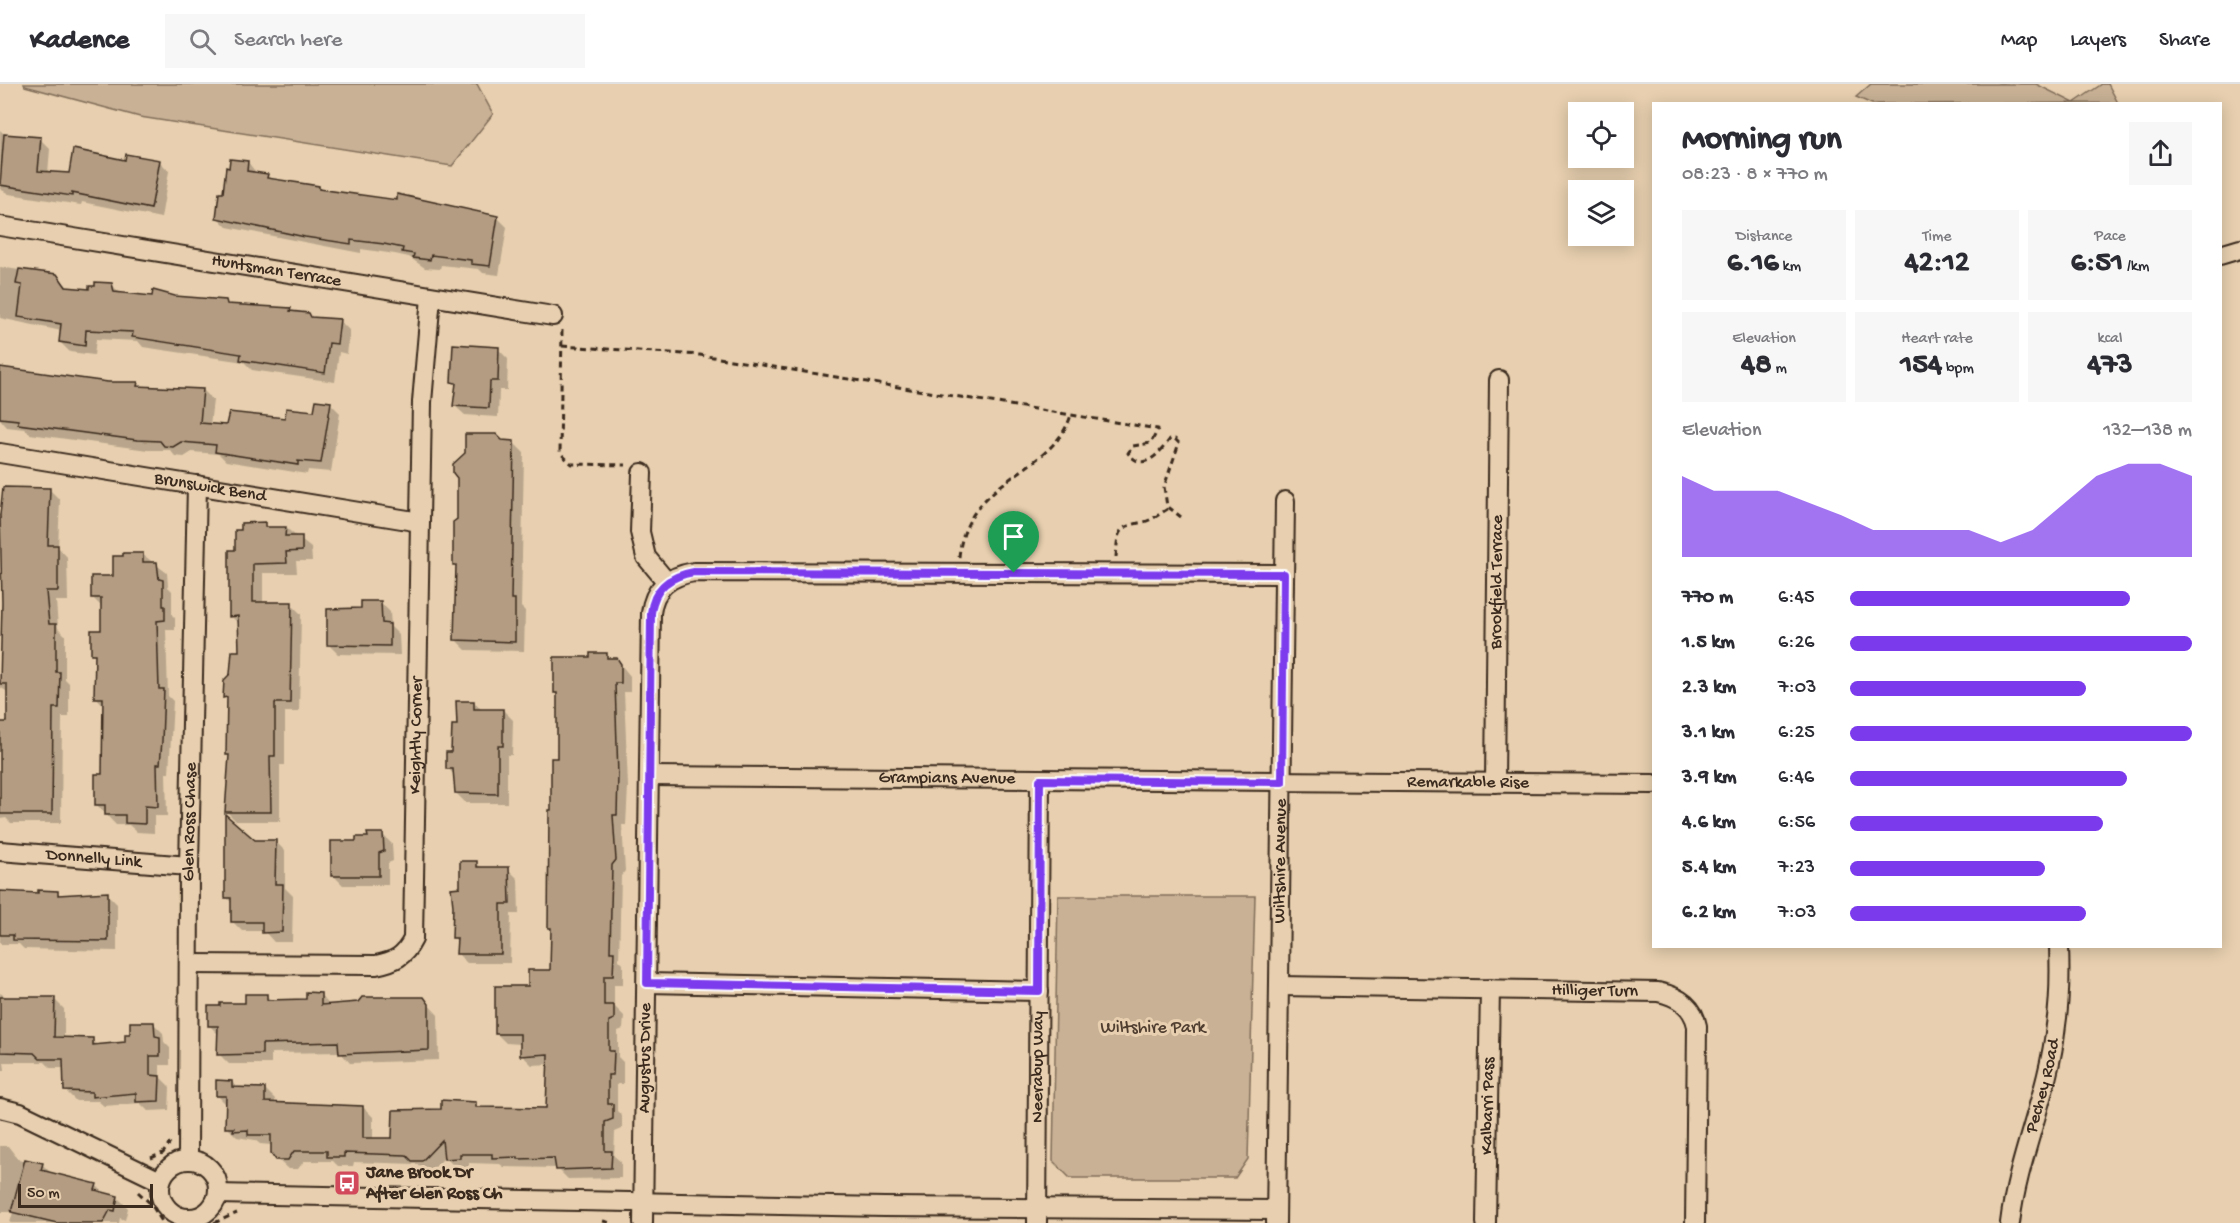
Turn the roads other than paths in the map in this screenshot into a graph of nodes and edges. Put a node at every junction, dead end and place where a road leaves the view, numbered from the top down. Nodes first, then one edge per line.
1 (0, 226) edge
2 (2240, 249) edge
3 (2222, 254) edge
4 (431, 297) junction
5 (557, 322) road end
6 (1499, 380) dead end
7 (0, 453) edge
8 (637, 469) road end
9 (197, 486) junction
10 (1285, 501) dead end
11 (420, 522) junction
12 (1284, 574) junction
13 (666, 581) junction
14 (649, 776) junction
15 (1040, 780) junction
16 (1282, 782) junction
17 (1495, 783) junction
18 (1652, 784) edge
19 (0, 850) edge
20 (189, 866) junction
21 (2058, 948) edge
22 (189, 964) junction
23 (647, 983) junction
24 (1279, 986) junction
25 (1490, 989) junction
26 (1039, 991) junction
27 (0, 1108) edge
28 (188, 1160) junction
29 (160, 1181) junction
30 (218, 1194) junction
31 (643, 1202) junction
32 (847, 1215) edge
33 (1037, 1216) edge
34 (1276, 1216) edge
35 (186, 1221) edge
36 (643, 1223) edge
37 (1486, 1223) edge
38 (1695, 1223) edge
39 (2010, 1223) edge

1 - 4 street, Huntsman Terrace
2 - 3 street
4 - 5 street, Huntsman Terrace
4 - 11 street, Keightly Corner
6 - 17 street, Brookfield Terrace
7 - 9 street, Brunswick Bend
8 - 13 street
9 - 11 street, Brunswick Bend
9 - 20 street, Glen Ross Chase
10 - 12 street, Wiltshire Avenue
11 - 22 street, Keightly Corner
12 - 13 street
12 - 16 street, Wiltshire Avenue
13 - 14 street, Augustus Drive
14 - 15 street, Grampians Avenue
14 - 23 street, Augustus Drive
15 - 16 street, Grampians Avenue
15 - 26 street, Neerabup Way
16 - 17 street, Remarkable Rise
16 - 24 street, Wiltshire Avenue
17 - 18 street, Remarkable Rise
19 - 20 street, Donnelly Link
20 - 22 street, Glen Ross Chase
21 - 39 street, Pechey Road
22 - 28 street, Glen Ross Chase
23 - 26 street
23 - 31 street, Augustus Drive
24 - 25 street, Hilliger Turn
24 - 34 street, Wiltshire Avenue
25 - 37 street, Kalbarri Pass
25 - 38 street, Hilliger Turn
26 - 33 street, Neerabup Way
27 - 29 street
28 - 29 street
28 - 30 street
29 - 35 street
30 - 31 street
30 - 35 street
31 - 32 street
31 - 36 street, Augustus Drive
32 - 33 street
33 - 34 street

